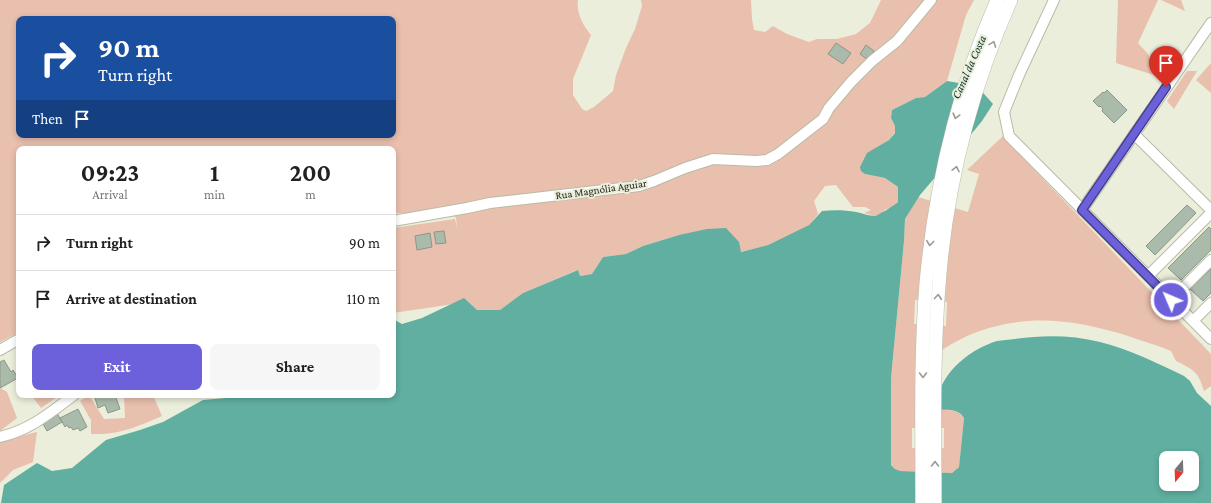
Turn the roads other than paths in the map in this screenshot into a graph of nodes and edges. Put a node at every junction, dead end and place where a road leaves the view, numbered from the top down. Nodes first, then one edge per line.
1 (931, 0) edge
2 (997, 0) edge
3 (1011, 0) edge
4 (1054, 0) edge
5 (1211, 23) edge
6 (1134, 134) junction
7 (1082, 210) junction
8 (1211, 212) edge
9 (396, 220) edge
10 (1211, 260) edge
11 (1148, 276) junction
12 (1171, 300) junction
13 (1211, 303) edge
14 (1193, 322) junction
15 (1211, 339) edge
16 (16, 341) edge
17 (0, 350) edge
18 (70, 398) edge
19 (0, 437) edge
20 (922, 503) edge
21 (935, 503) edge

1 - 9 street, Rua Magnólia Aguiar
2 -> 20 main road
21 -> 3 main road
4 - 7 street
5 - 6 street
6 - 7 street
6 - 8 street
7 - 11 street
8 - 11 street
10 - 12 street
11 - 12 street
12 - 14 street
13 - 14 street
14 - 15 street
16 - 17 street
18 - 19 street

